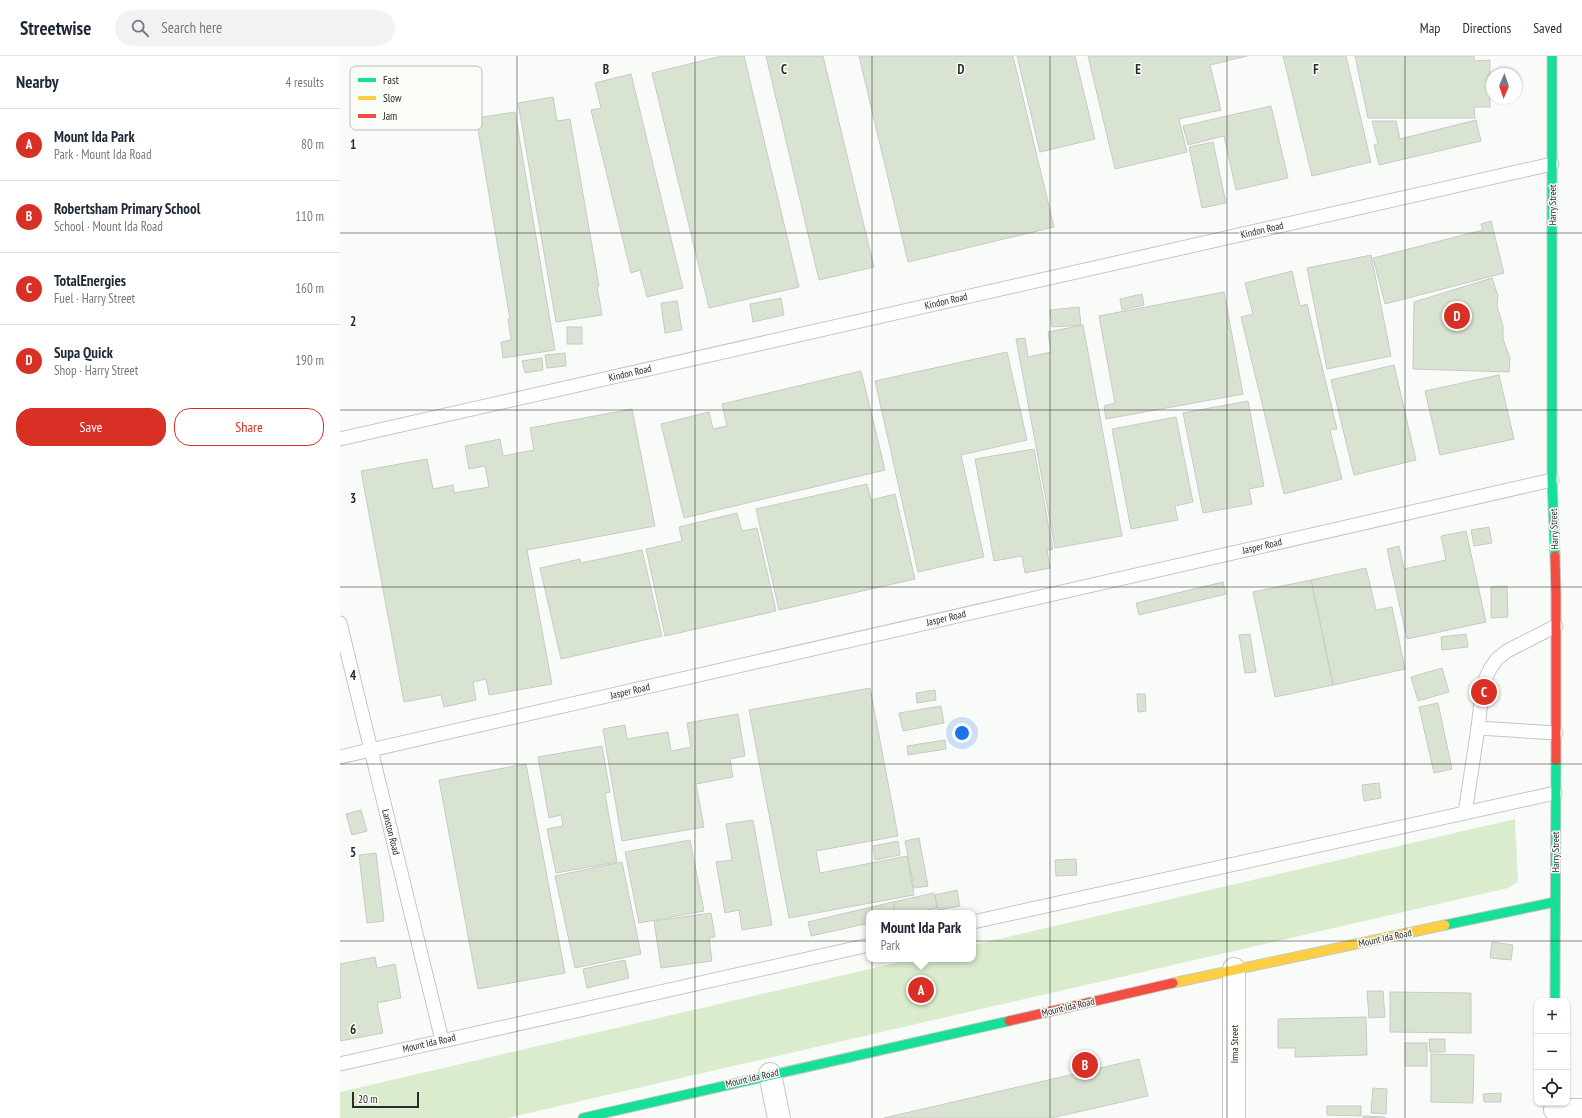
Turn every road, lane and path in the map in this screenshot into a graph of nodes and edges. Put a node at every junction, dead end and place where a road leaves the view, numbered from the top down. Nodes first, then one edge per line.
1 (1552, 56) edge
2 (1552, 164) junction
3 (340, 439) edge
4 (1552, 480) junction
5 (340, 623) edge
6 (1556, 626) junction
7 (1478, 728) junction
8 (1556, 733) junction
9 (371, 750) junction
10 (340, 757) edge
11 (1555, 792) junction
12 (1465, 813) junction
13 (1555, 902) junction
14 (976, 921) edge
15 (866, 946) edge
16 (1234, 969) junction
17 (1555, 998) edge
18 (442, 1040) junction
19 (340, 1064) edge
20 (770, 1074) junction
21 (1555, 1110) edge
22 (1582, 1110) edge
23 (583, 1118) edge
24 (779, 1118) edge
25 (1234, 1118) edge

1 - 2 street, Harry Street
2 - 3 lane, Kindon Road
2 - 4 street, Harry Street
4 - 6 street, Harry Street
4 - 9 lane, Jasper Road
5 - 9 lane, Lanston Road
6 - 7 lane
6 - 8 street, Harry Street
7 - 8 lane
7 - 12 lane
8 - 11 street, Harry Street
9 - 10 lane, Jasper Road
9 - 18 lane, Lanston Road
11 - 12 lane
11 - 13 street, Harry Street
12 - 14 lane
13 - 16 street, Mount Ida Road
13 - 17 street, Harry Street
15 - 18 lane, Mount Ida Road
16 - 20 street, Mount Ida Road
16 - 25 street, Irma Street
18 - 19 lane, Mount Ida Road
20 - 23 street, Mount Ida Road
20 - 24 street
21 - 22 street

